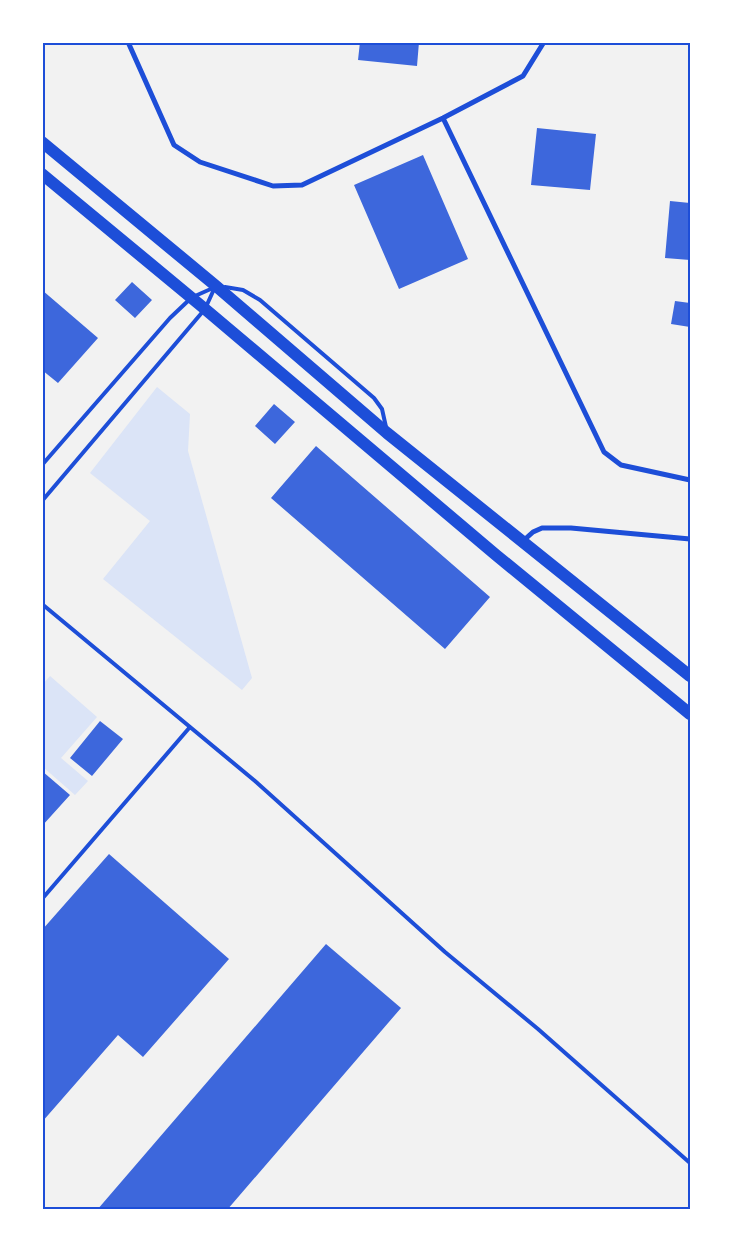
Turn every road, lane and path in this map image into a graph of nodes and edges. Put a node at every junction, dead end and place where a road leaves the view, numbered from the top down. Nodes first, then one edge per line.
1 (128, 42) edge
2 (544, 42) edge
3 (443, 118) junction
4 (42, 142) edge
5 (42, 174) edge
6 (216, 286) junction
7 (191, 298) junction
8 (205, 309) junction
9 (387, 432) junction
10 (42, 464) edge
11 (690, 480) edge
12 (42, 501) edge
13 (690, 539) edge
14 (522, 542) junction
15 (42, 604) edge
16 (690, 676) edge
17 (690, 714) edge
18 (190, 727) junction
19 (42, 899) edge
20 (690, 1163) edge

1 - 3 street
2 - 3 street
3 - 11 street
4 - 6 main road
5 - 7 main road
6 - 7 lane
6 - 8 lane
6 - 9 main road
6 - 9 lane
7 - 8 main road
7 - 10 lane
8 - 12 lane
8 - 17 main road
9 - 14 main road
13 - 14 street
14 - 16 main road
15 - 18 lane
18 - 19 lane
18 - 20 lane

